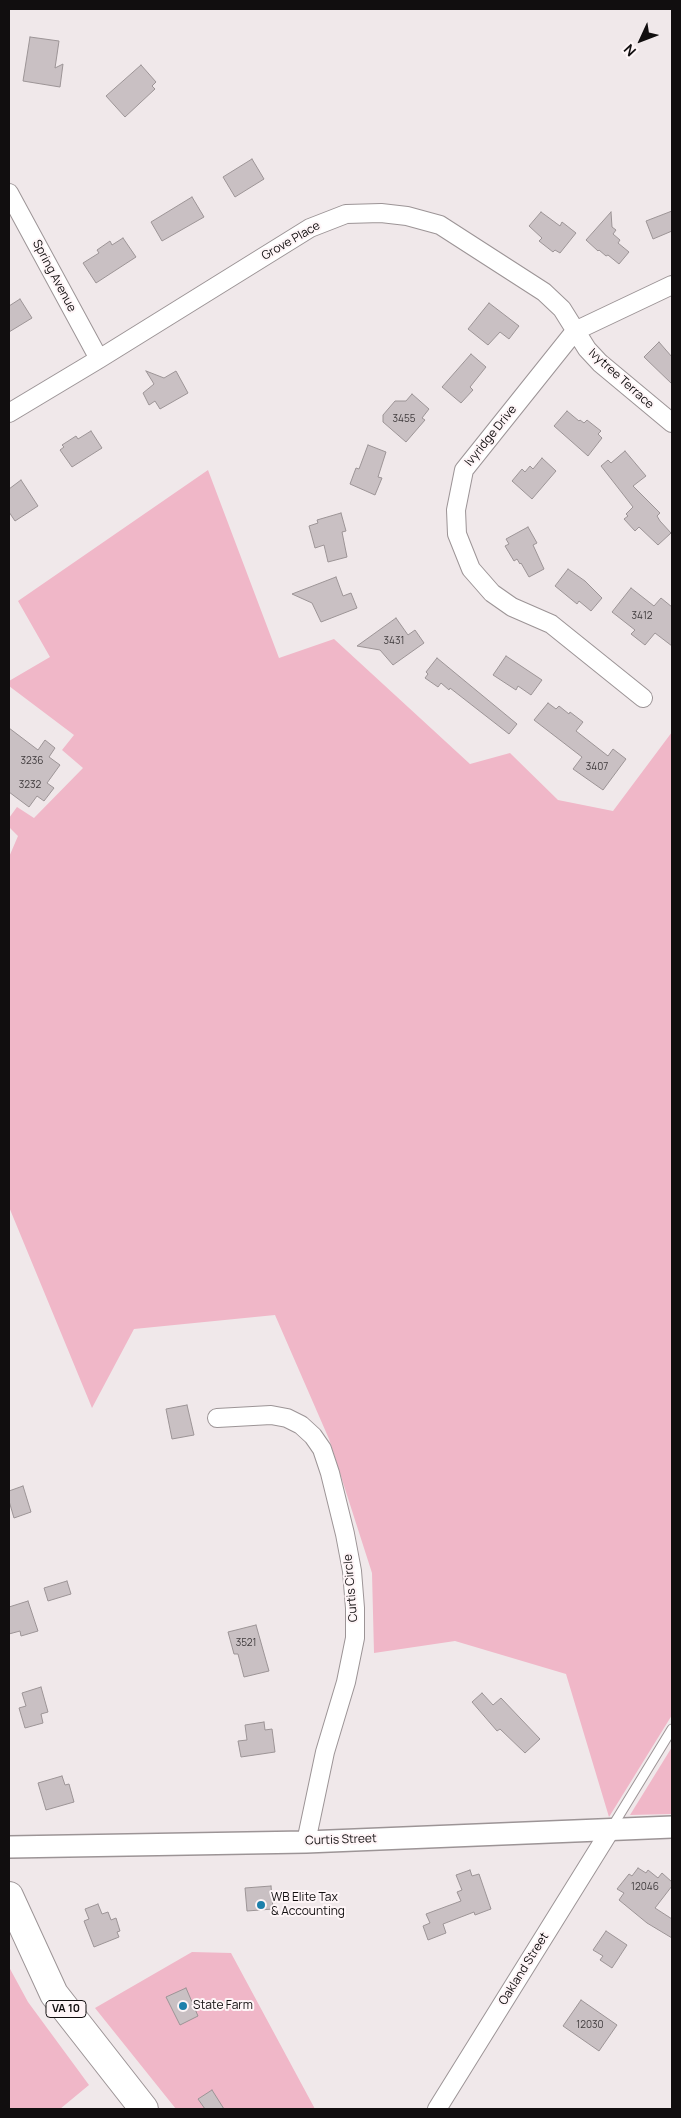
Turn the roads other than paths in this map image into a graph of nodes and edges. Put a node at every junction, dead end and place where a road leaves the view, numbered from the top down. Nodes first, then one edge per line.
1 (9, 194) edge
2 (672, 285) edge
3 (575, 331) junction
4 (99, 360) junction
5 (9, 412) edge
6 (672, 423) edge
7 (643, 698) dead end
8 (217, 1418) dead end
9 (672, 1730) edge
10 (672, 1827) edge
11 (610, 1829) junction
12 (306, 1842) junction
13 (9, 1847) edge
14 (9, 1896) edge
15 (144, 2109) edge
16 (437, 2109) edge

1 - 4 street, Spring Avenue
2 - 3 street, Ivyridge Drive
3 - 4 street, Grove Place
3 - 6 street, Ivytree Terrace
3 - 7 street, Ivyridge Drive
4 - 5 street, Grove Place
8 - 12 street, Curtis Circle
9 - 11 lane
10 - 11 street, Curtis Street
11 - 12 street, Curtis Street
11 - 16 street, Oakland Street
12 - 13 street, Curtis Street
14 - 15 main road, VA 10

